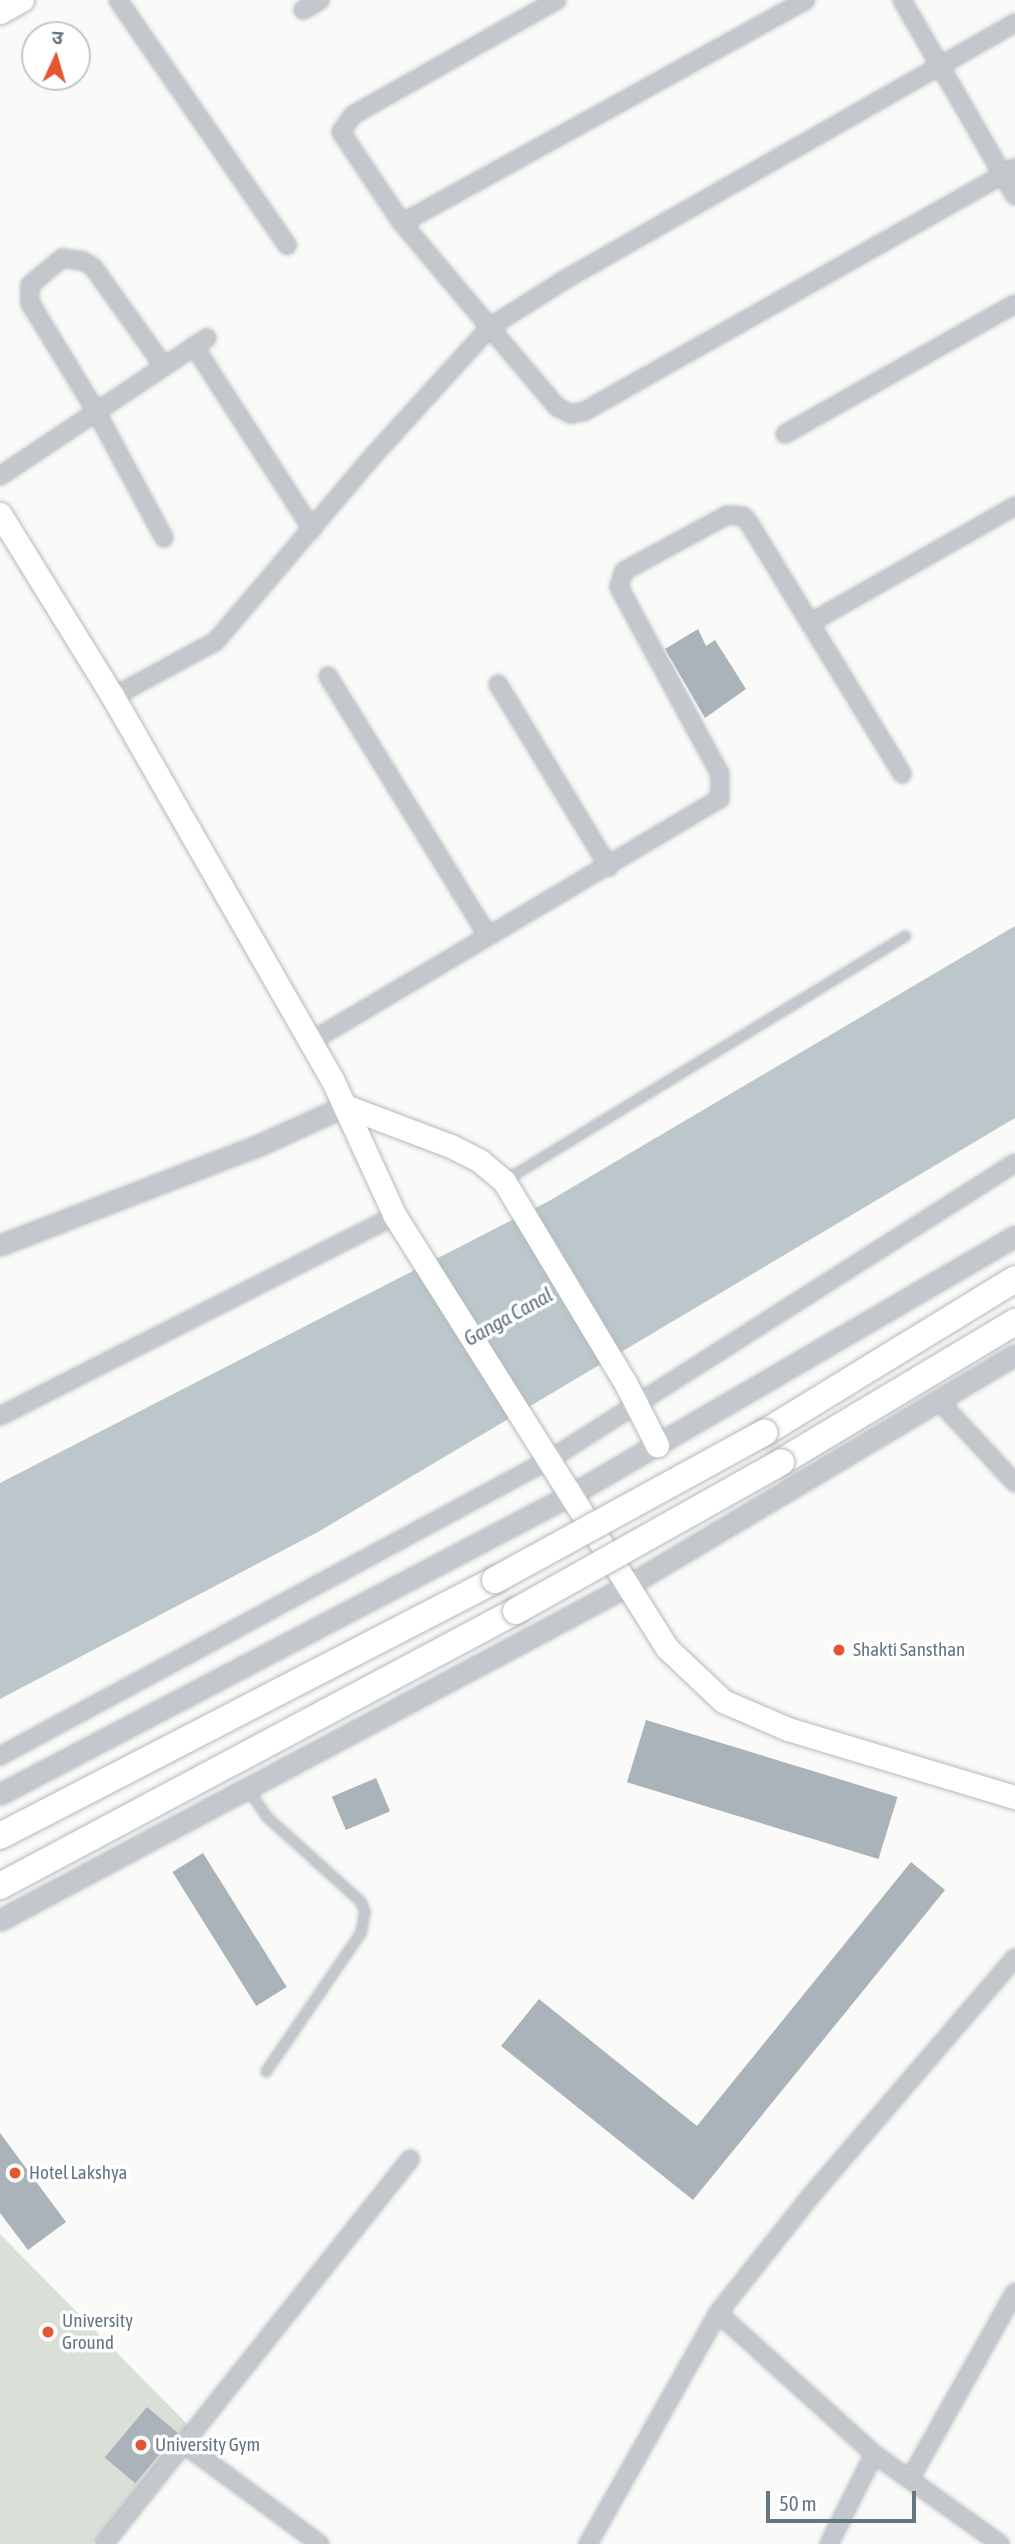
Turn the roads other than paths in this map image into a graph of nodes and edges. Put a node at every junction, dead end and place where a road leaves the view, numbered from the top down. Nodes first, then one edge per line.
1 (22, 0) edge
2 (118, 0) edge
3 (320, 0) edge
4 (557, 0) edge
5 (806, 0) edge
6 (902, 0) edge
7 (303, 10) dead end
8 (0, 12) edge
9 (1015, 23) edge
10 (938, 67) junction
11 (1009, 171) edge
12 (1015, 196) edge
13 (402, 223) junction
14 (287, 245) dead end
15 (1015, 304) edge
16 (490, 327) junction
17 (163, 365) junction
18 (96, 411) junction
19 (785, 434) dead end
20 (0, 476) edge
21 (1015, 506) edge
22 (0, 514) edge
23 (312, 528) junction
24 (164, 538) dead end
25 (810, 624) junction
26 (328, 676) dead end
27 (498, 684) dead end
28 (113, 697) junction
29 (902, 774) dead end
30 (609, 867) junction
31 (488, 936) junction
32 (905, 936) dead end
33 (310, 1042) junction
34 (345, 1106) junction
35 (1015, 1163) edge
36 (509, 1189) junction
37 (396, 1216) junction
38 (1015, 1236) edge
39 (0, 1245) edge
40 (1015, 1279) edge
41 (1015, 1322) edge
42 (1015, 1355) edge
43 (938, 1401) junction
44 (637, 1406) junction
45 (0, 1416) edge
46 (657, 1445) junction
47 (552, 1458) junction
48 (1015, 1483) edge
49 (574, 1493) junction
50 (627, 1586) junction
51 (0, 1756) edge
52 (247, 1788) junction
53 (0, 1794) edge
54 (1015, 1797) edge
55 (0, 1836) edge
56 (0, 1886) edge
57 (0, 1920) edge
58 (1015, 1958) edge
59 (266, 2072) dead end
60 (410, 2159) dead end
61 (1015, 2292) edge
62 (718, 2313) junction
63 (185, 2445) junction
64 (874, 2454) junction
65 (910, 2479) junction
66 (104, 2544) edge
67 (320, 2544) edge
68 (588, 2544) edge
69 (829, 2544) edge
70 (1000, 2544) edge

1 - 8 main road
2 - 14 street
3 - 7 street
4 - 13 street
5 - 13 street
6 - 10 street
9 - 10 street
10 - 11 street
10 - 16 street
11 - 12 street
11 - 16 street
13 - 16 street
15 - 19 street
16 - 23 street
17 - 18 street
17 - 18 street
17 - 23 street
18 - 20 street
18 - 24 street
21 - 25 street
22 - 28 main road
23 - 28 street
25 - 29 street
25 - 30 street
26 - 31 street
27 - 30 street
28 - 33 main road
30 - 31 street
31 - 33 street
32 - 36 lane
33 - 34 main road
34 - 36 main road
34 - 37 main road
34 - 39 street
35 - 44 street
36 - 44 main road
37 - 45 street
37 - 47 main road
38 - 46 street
40 - 55 highway, bridge
41 - 56 highway, bridge
42 - 43 street
43 - 48 street
43 - 50 street
44 - 46 main road
44 - 47 street
46 - 49 street
47 - 49 main road
47 - 51 street
49 - 50 main road
49 - 53 street
50 - 52 street
50 - 54 main road
52 - 57 street
52 - 59 lane
58 - 62 street
60 - 63 street
61 - 65 street
62 - 64 street
62 - 68 street
63 - 66 street
63 - 67 street
64 - 65 street
64 - 69 street
65 - 70 street

